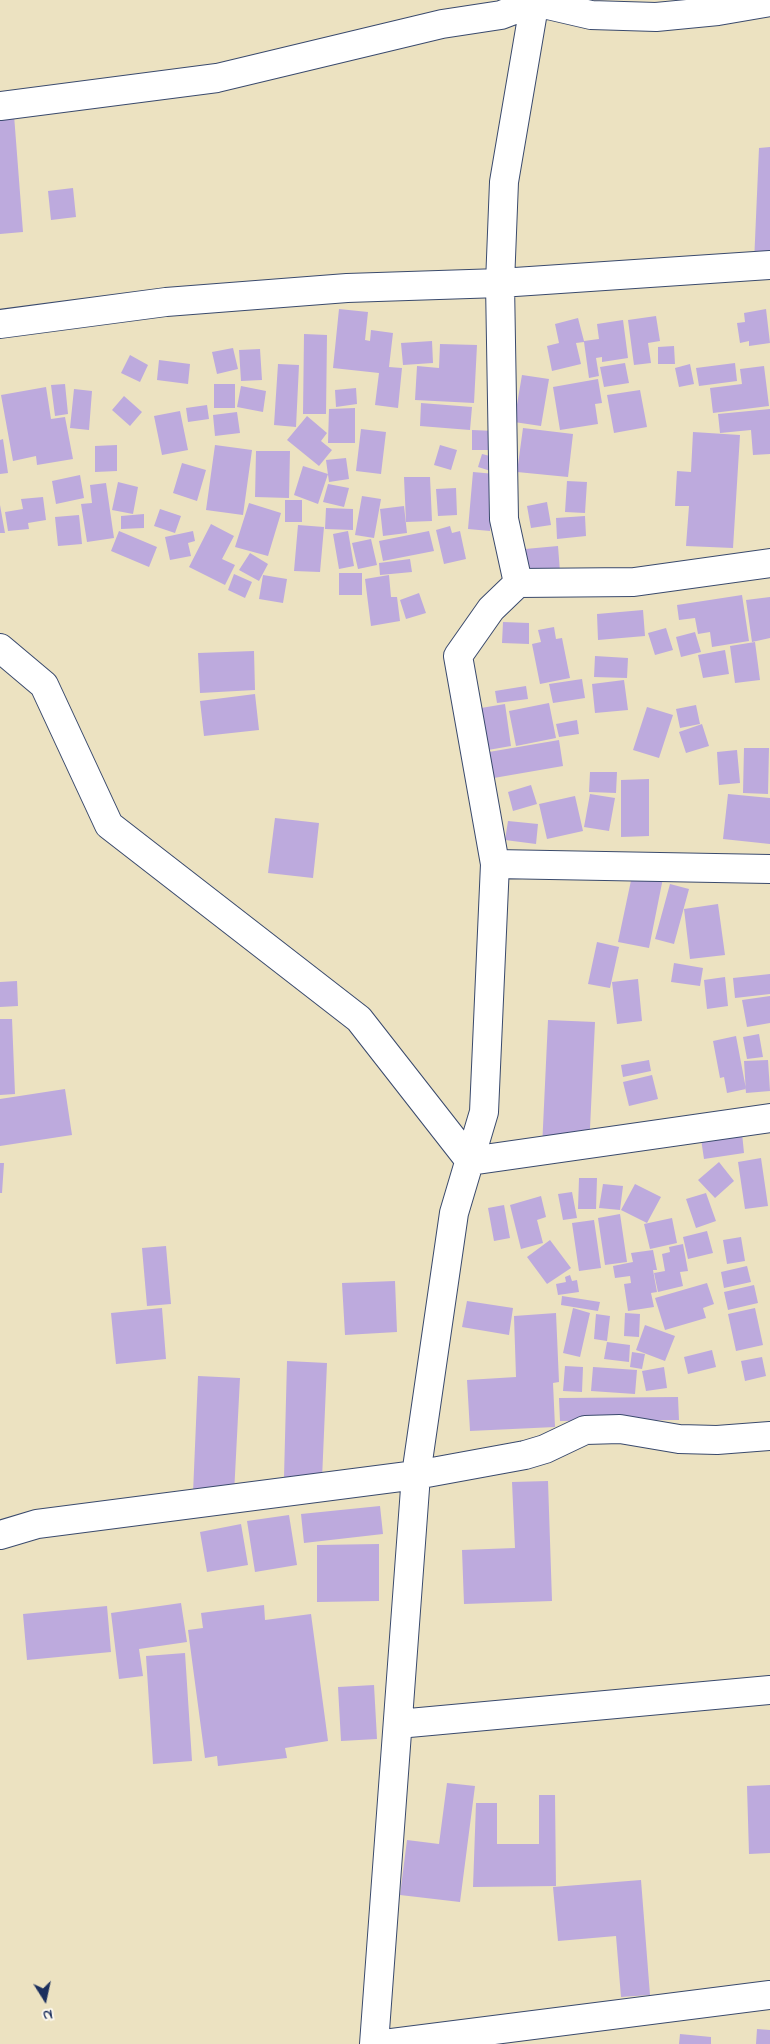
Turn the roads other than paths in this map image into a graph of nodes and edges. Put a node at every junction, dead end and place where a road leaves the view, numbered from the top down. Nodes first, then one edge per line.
1 (535, 1) edge
2 (770, 2) edge
3 (0, 106) edge
4 (770, 265) edge
5 (500, 283) junction
6 (0, 324) edge
7 (770, 563) edge
8 (518, 583) junction
9 (0, 648) edge
10 (495, 864) junction
11 (770, 869) edge
12 (770, 1118) edge
13 (470, 1161) junction
14 (770, 1436) edge
15 (416, 1475) junction
16 (0, 1535) edge
17 (770, 1690) edge
18 (398, 1724) junction
19 (770, 1995) edge
20 (374, 2044) edge
21 (384, 2044) edge

1 - 2 street
1 - 3 street
1 - 5 street
4 - 5 street
5 - 6 street
5 - 8 street
7 - 8 street
8 - 10 street
9 - 13 street
10 - 11 street
10 - 13 street
12 - 13 street
13 - 15 street
14 - 15 street
15 - 16 street
15 - 18 street
17 - 18 street
18 - 20 street
19 - 21 street

